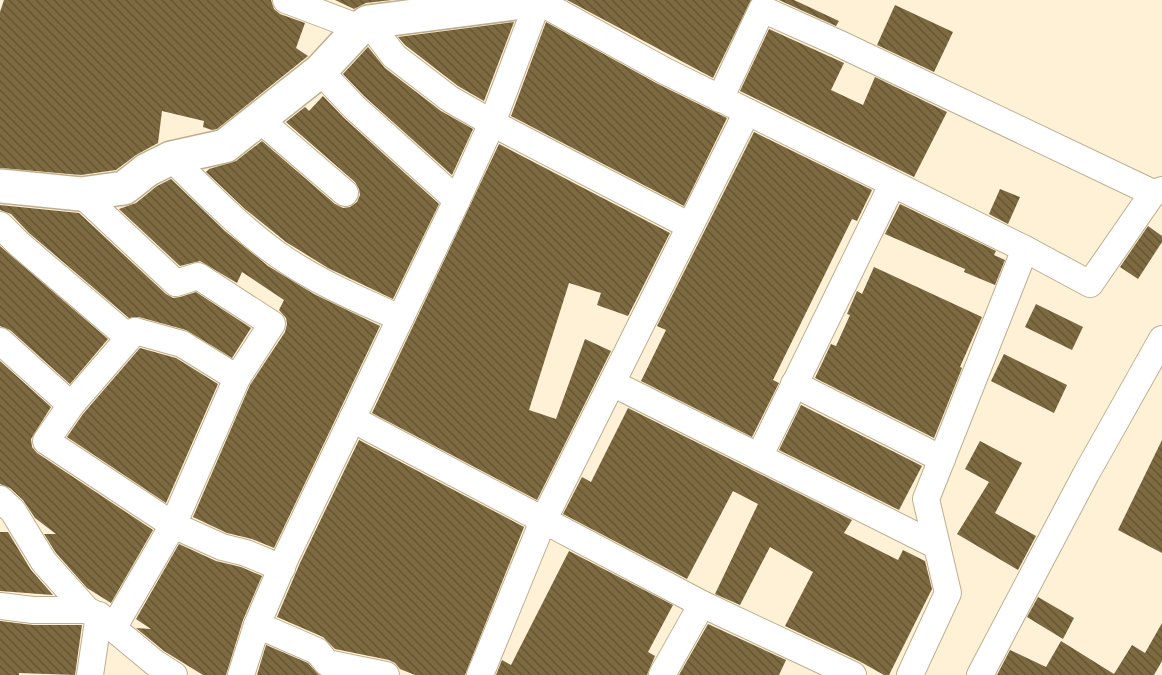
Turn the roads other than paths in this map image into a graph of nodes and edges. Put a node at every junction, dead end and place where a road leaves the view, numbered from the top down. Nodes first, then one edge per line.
1 (286, 0) edge
2 (539, 1) edge
3 (364, 25) junction
4 (320, 71) junction
5 (720, 99) junction
6 (747, 112) junction
7 (259, 119) junction
8 (492, 123) junction
9 (171, 158) junction
10 (892, 185) junction
11 (0, 186) edge
12 (1157, 192) edge
13 (345, 193) dead end
14 (81, 194) junction
15 (457, 200) junction
16 (0, 225) edge
17 (690, 226) junction
18 (1025, 249) junction
19 (400, 318) junction
20 (135, 331) junction
21 (0, 340) edge
22 (1162, 341) edge
23 (237, 378) junction
24 (612, 383) junction
25 (794, 384) junction
26 (71, 405) junction
27 (351, 420) junction
28 (759, 457) junction
29 (942, 459) junction
30 (0, 499) edge
31 (9, 519) edge
32 (543, 522) junction
33 (173, 525) junction
34 (937, 546) junction
35 (282, 568) junction
36 (702, 604) junction
37 (0, 606) edge
38 (100, 617) junction
39 (257, 625) junction
40 (161, 671) edge
41 (90, 675) edge
42 (241, 675) edge
43 (387, 675) edge
44 (480, 675) edge
45 (662, 675) edge
46 (853, 675) edge
47 (910, 675) edge
48 (980, 675) edge

1 - 3 street
2 - 3 street
2 - 5 street
2 - 8 street
3 - 4 street
3 - 8 street
4 - 7 street
4 - 15 street
5 - 6 street
5 - 12 street
6 - 10 street
6 - 17 street
7 - 9 street
7 - 13 street
8 - 15 street
8 - 17 street
9 - 14 street
9 - 19 street
10 - 18 street
10 - 25 street
11 - 14 street
12 - 18 street
14 - 23 street
15 - 19 street
16 - 20 street
17 - 24 street
18 - 29 street
19 - 27 street
20 - 23 street
20 - 26 street
21 - 26 street
22 - 48 street
23 - 33 street
24 - 28 street
24 - 32 street
25 - 28 street
25 - 29 street
26 - 33 street
27 - 32 street
27 - 35 street
28 - 34 street
29 - 34 street
30 - 31 street
31 - 38 street
32 - 36 street
32 - 44 street
33 - 35 street
33 - 38 street
34 - 47 street
35 - 39 street
36 - 45 street
36 - 46 street
37 - 38 street
38 - 40 street
38 - 41 street
39 - 42 street
39 - 43 street

